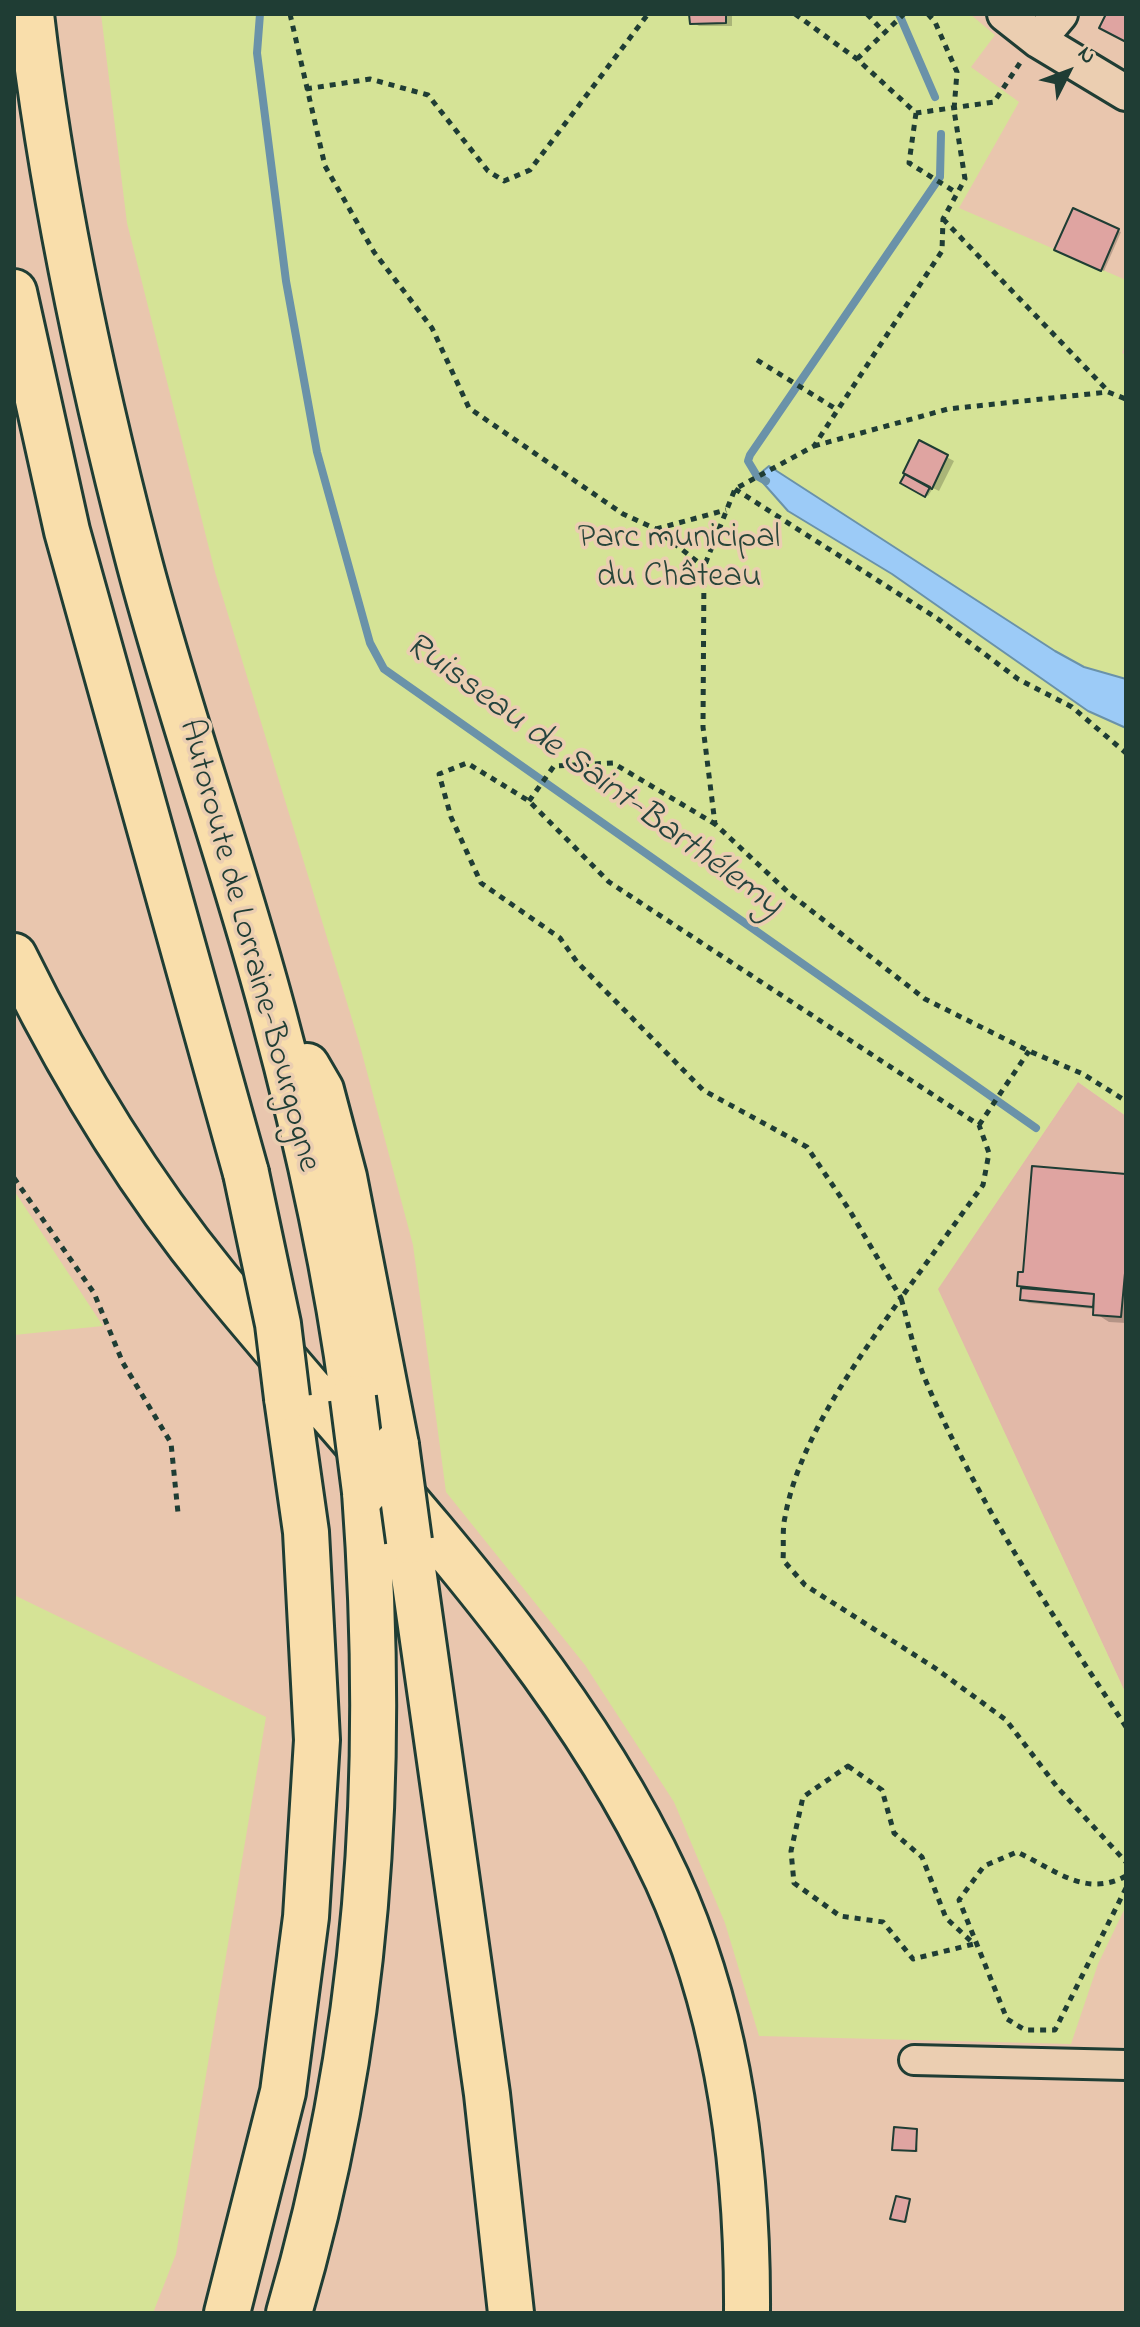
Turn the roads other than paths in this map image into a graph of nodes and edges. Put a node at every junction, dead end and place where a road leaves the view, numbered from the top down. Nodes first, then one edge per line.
1 (31, 14) edge
2 (1005, 14) edge
3 (1049, 27) edge
4 (1126, 93) edge
5 (14, 292) edge
6 (14, 956) edge
7 (273, 1013) junction
8 (914, 2060) dead end
9 (1126, 2065) edge
10 (227, 2313) edge
11 (289, 2313) edge
12 (511, 2313) edge
13 (747, 2313) edge

1 - 7 highway, Autoroute de Lorraine-Bourgogne
2 - 3 street
3 - 4 street
5 - 10 highway, Autoroute de Lorraine-Bourgogne, bridge
6 - 13 highway
7 - 11 highway, Autoroute de Lorraine-Bourgogne, bridge
7 - 12 highway, bridge
8 - 9 street

